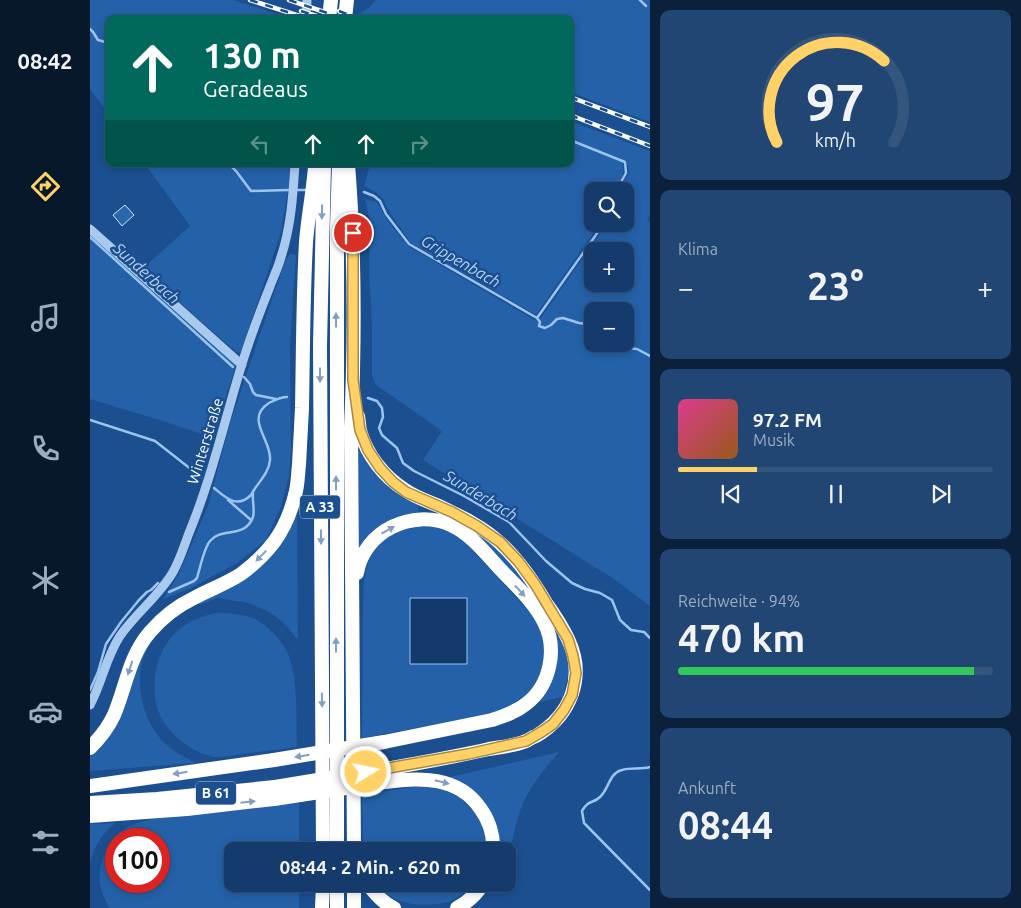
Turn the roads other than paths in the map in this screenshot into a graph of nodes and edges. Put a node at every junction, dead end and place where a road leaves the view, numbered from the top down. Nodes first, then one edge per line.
1 (307, 0) edge
2 (331, 0) edge
3 (347, 0) edge
4 (306, 15) edge
5 (329, 15) edge
6 (346, 15) edge
7 (295, 167) edge
8 (316, 167) edge
9 (324, 167) edge
10 (339, 167) edge
11 (348, 167) edge
12 (90, 229) edge
13 (242, 365) junction
14 (353, 380) junction
15 (353, 601) junction
16 (90, 705) edge
17 (90, 748) edge
18 (385, 776) junction
19 (90, 786) edge
20 (275, 793) junction
21 (90, 803) edge
22 (90, 816) edge
23 (323, 842) edge
24 (337, 842) edge
25 (354, 842) edge
26 (494, 842) edge
27 (322, 892) edge
28 (337, 892) edge
29 (354, 892) edge
30 (374, 892) edge
31 (478, 892) edge
32 (322, 908) edge
33 (337, 908) edge
34 (354, 908) edge
35 (394, 908) edge
36 (457, 908) edge

1 - 4 street
2 - 5 highway
3 - 6 highway
7 - 13 street, Winterstraße
8 -> 17 highway
9 -> 23 highway, A 33
24 -> 10 highway, A 33
11 - 14 highway
12 - 13 street
13 - 16 street, Winterstraße
14 - 15 highway
14 - 18 highway
15 -> 19 highway, bridge
15 - 25 highway
18 - 20 highway, bridge
18 -> 26 highway
20 - 21 highway, B 61
22 -> 20 highway
27 - 32 highway
28 - 33 highway
29 - 34 highway
30 - 35 highway
31 - 36 highway

